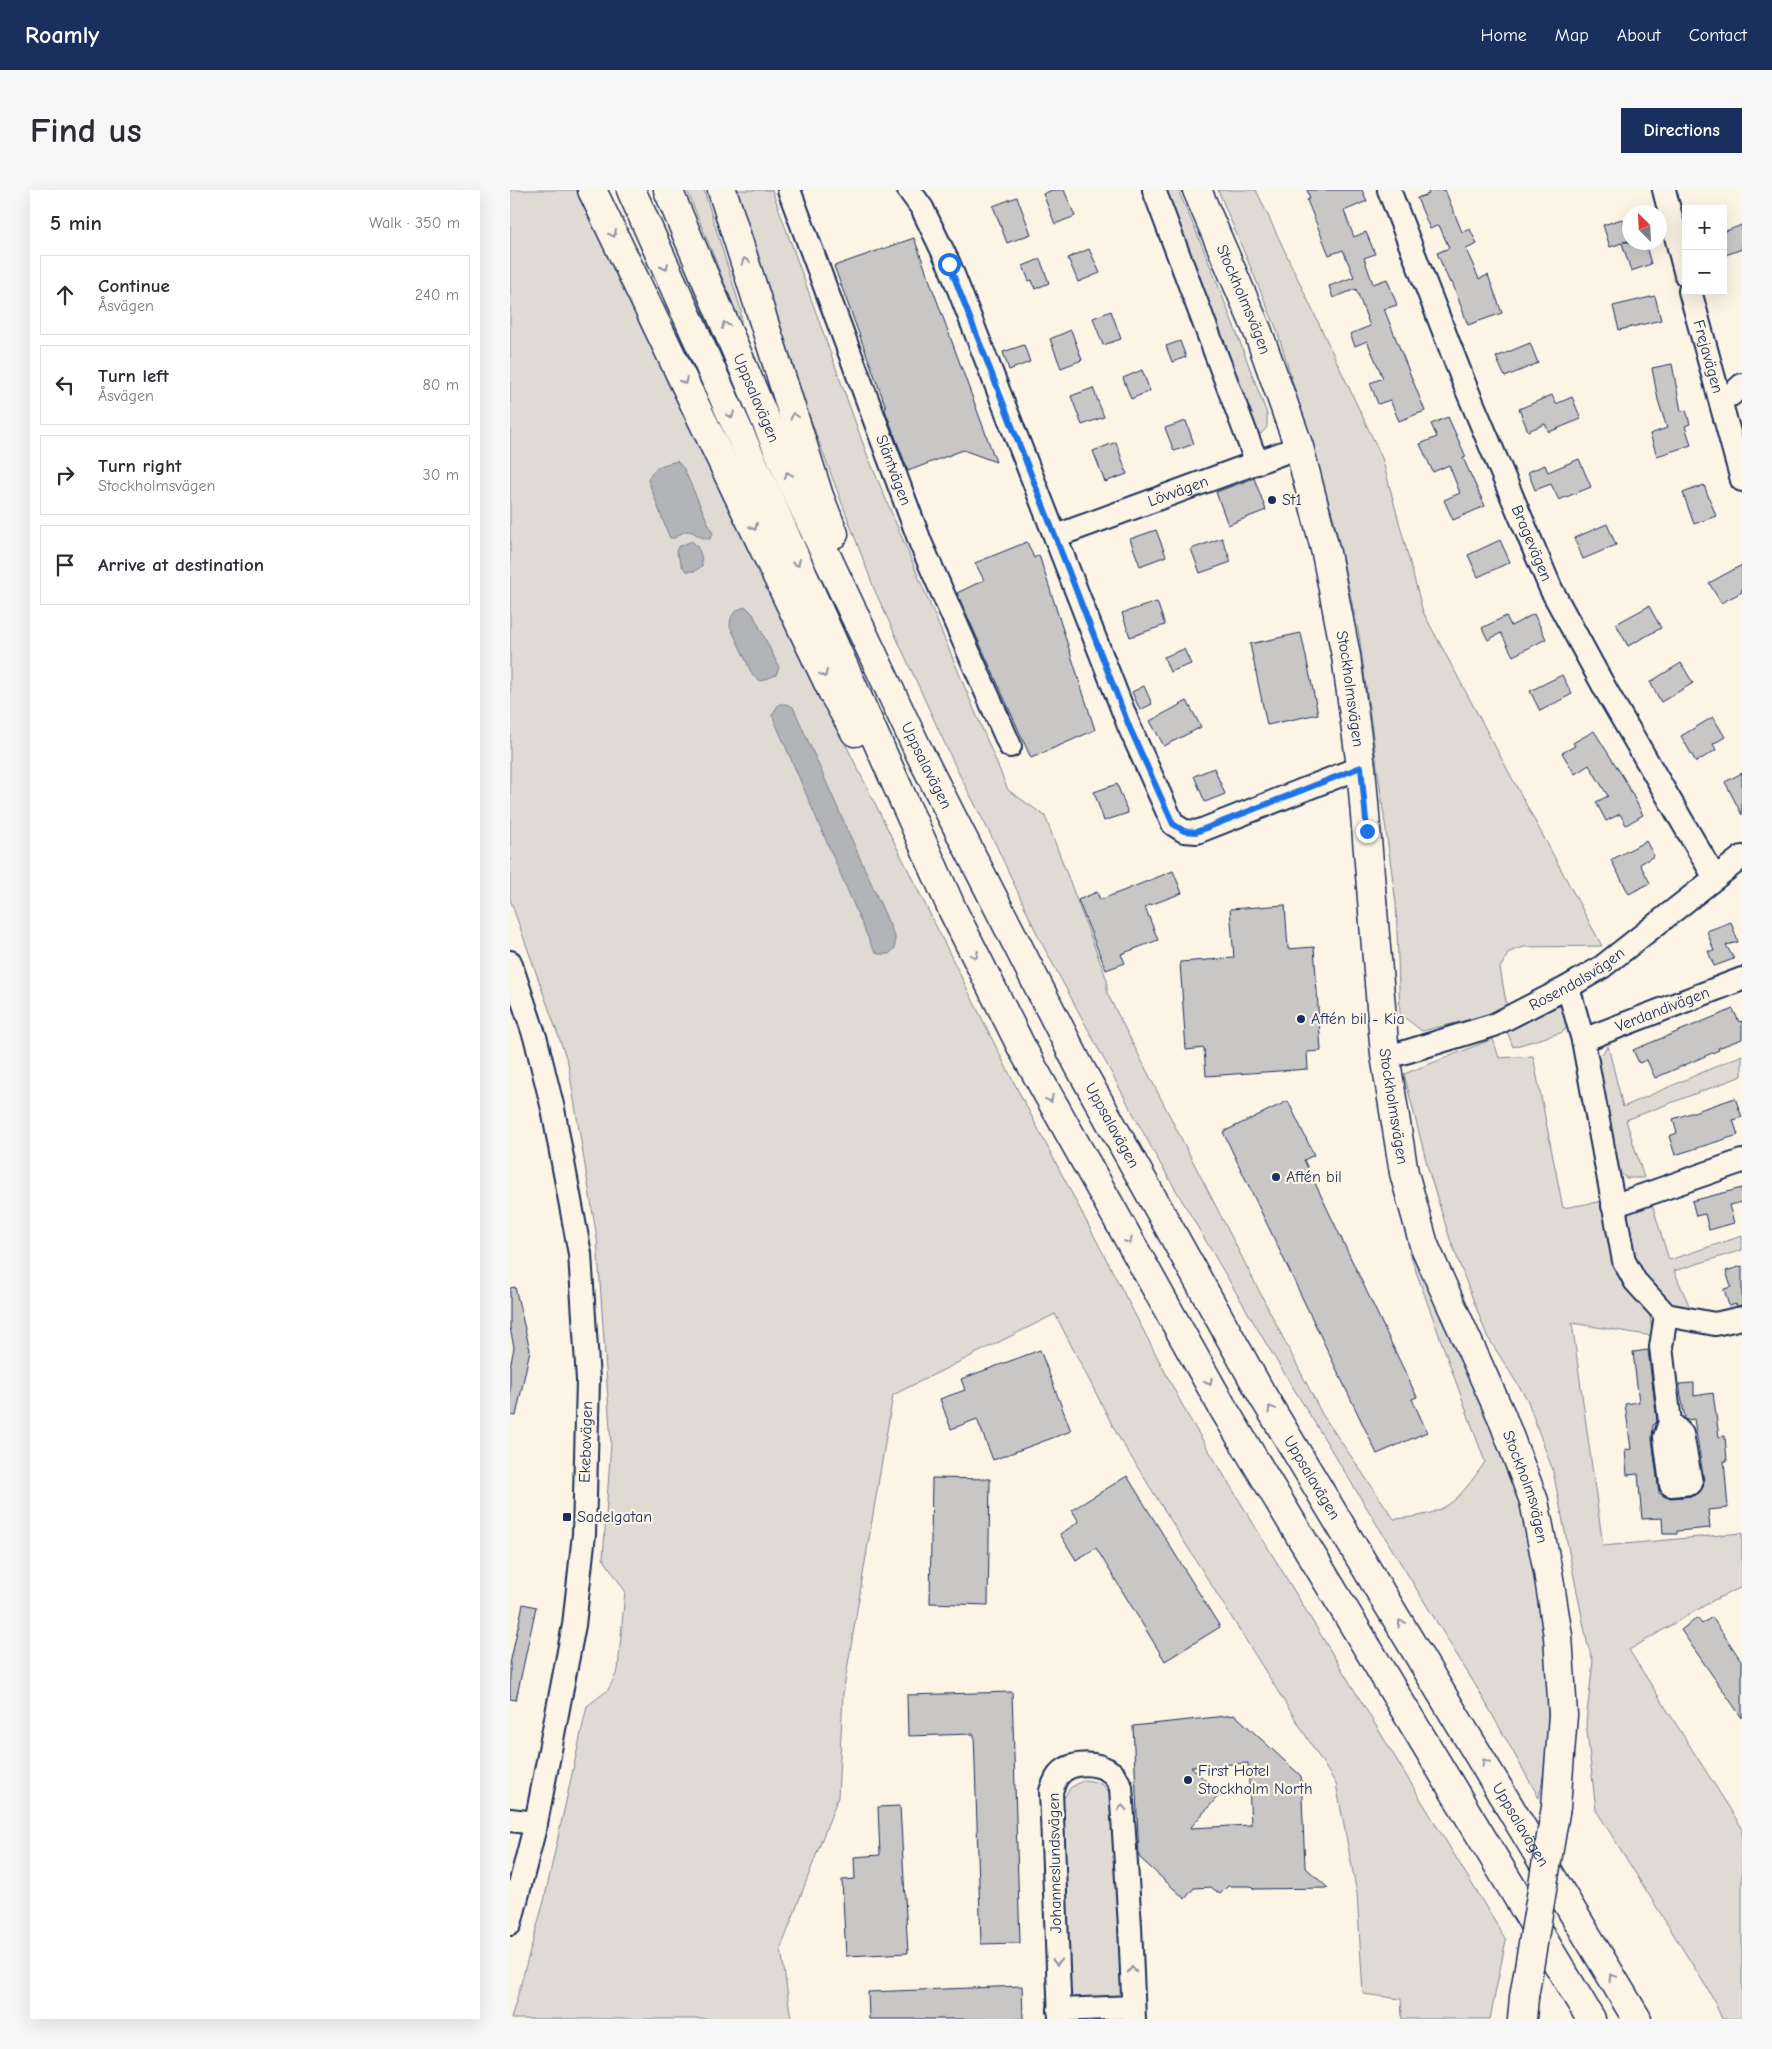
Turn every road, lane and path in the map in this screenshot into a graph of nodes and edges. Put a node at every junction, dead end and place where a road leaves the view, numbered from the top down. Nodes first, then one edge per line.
1 (592, 190) edge
2 (631, 190) edge
3 (668, 190) edge
4 (722, 190) edge
5 (789, 190) edge
6 (909, 190) edge
7 (1154, 190) edge
8 (1197, 190) edge
9 (1389, 190) edge
10 (1664, 190) edge
11 (1682, 260) edge
12 (1691, 295) edge
13 (1742, 385) edge
14 (1720, 395) junction
15 (1299, 446) junction
16 (1257, 462) junction
17 (1742, 480) edge
18 (1056, 536) junction
19 (1010, 746) dead end
20 (921, 756) junction
21 (1361, 767) junction
22 (1742, 857) edge
23 (1715, 878) junction
24 (953, 911) junction
25 (511, 968) edge
26 (1742, 978) edge
27 (1568, 987) junction
28 (1583, 1040) junction
29 (1385, 1055) junction
30 (1742, 1161) edge
31 (1613, 1206) junction
32 (1666, 1315) junction
33 (1742, 1318) edge
34 (1670, 1422) dead end
35 (510, 1820) edge
36 (536, 1823) junction
37 (510, 1924) edge
38 (1523, 2008) edge
39 (1134, 2013) edge
40 (1060, 2014) edge
41 (1591, 2019) edge
42 (1637, 2019) edge

1 -> 24 main road
2 -> 24 main road, Uppsalavägen
20 -> 3 main road, Uppsalavägen
20 -> 4 main road
5 - 19 street, Släntvägen
6 - 18 street
7 - 16 street
8 - 15 main road, Stockholmsvägen
9 - 23 street, Bragevägen
10 - 11 street
12 - 14 street, Frejavägen
13 - 14 street
14 - 17 street, Frejavägen
15 - 16 street, Lövvägen
15 - 21 main road, Stockholmsvägen
16 - 18 street, Lövvägen
18 - 21 street
42 -> 20 main road, Uppsalavägen
21 - 29 main road, Stockholmsvägen
22 - 23 street, Rosendalsvägen
23 - 27 street, Rosendalsvägen
24 -> 41 main road, Uppsalavägen
25 - 36 street, Ekebovägen
26 - 28 street, Verdandivägen
27 - 28 street
27 - 29 street, Rosendalsvägen
28 - 31 street
29 - 38 main road, Stockholmsvägen, bridge
30 - 31 street
31 - 32 street
32 - 33 street
32 - 34 street
35 - 36 street
36 - 37 street, Ekebovägen
39 - 40 street
39 -> 40 street, Johanneslundsvägen

